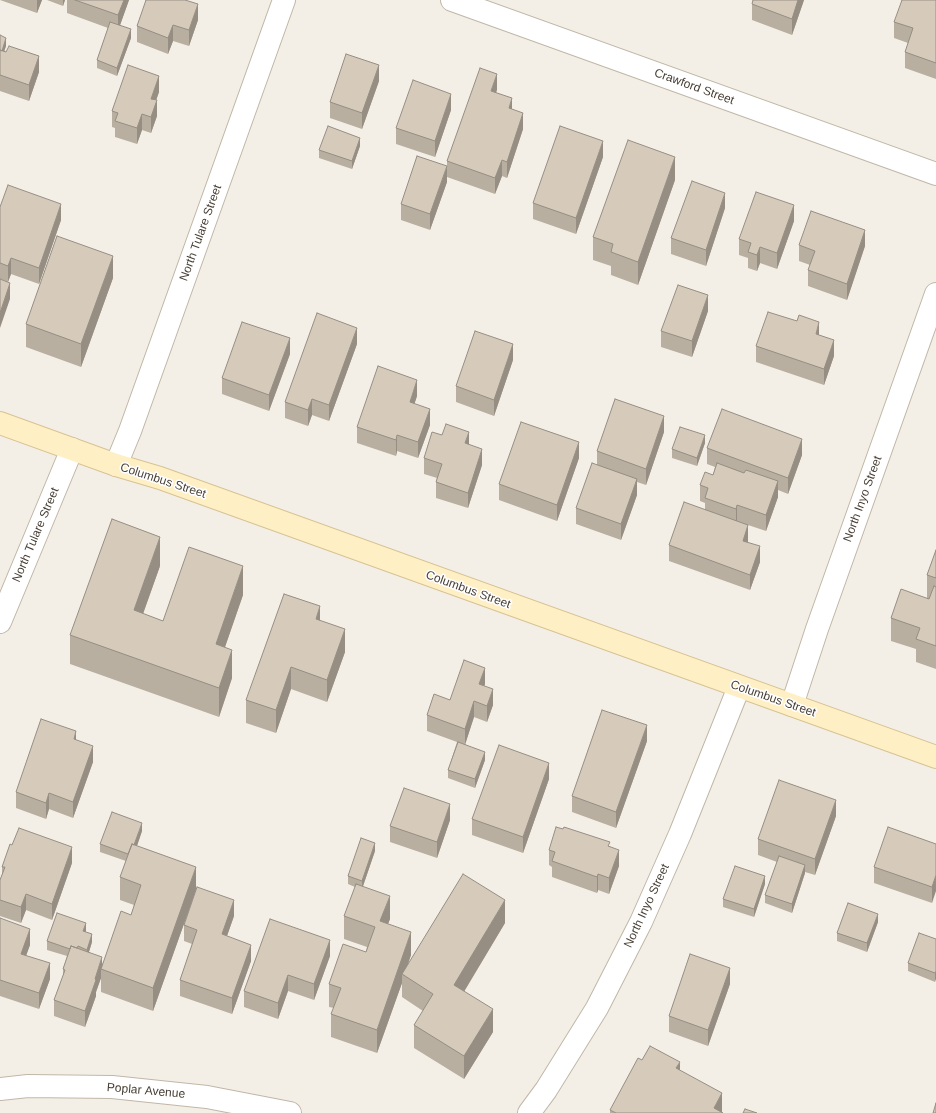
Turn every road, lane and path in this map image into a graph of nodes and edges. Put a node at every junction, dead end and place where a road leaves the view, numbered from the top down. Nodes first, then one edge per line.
1 (284, 0) edge
2 (452, 0) edge
3 (936, 174) edge
4 (936, 294) edge
5 (0, 423) edge
6 (72, 449) junction
7 (116, 465) junction
8 (0, 622) edge
9 (739, 687) junction
10 (792, 705) junction
11 (936, 757) edge
12 (0, 1089) edge
13 (290, 1113) edge
14 (529, 1113) edge

1 - 7 street, North Tulare Street
2 - 3 street, Crawford Street
4 - 10 street, North Inyo Street
5 - 6 main road, Columbus Street
6 - 7 main road, Columbus Street
6 - 8 street, North Tulare Street
7 - 9 main road, Columbus Street
9 - 10 main road, Columbus Street
9 - 14 street, North Inyo Street
10 - 11 main road, Columbus Street
12 - 13 street, Poplar Avenue

